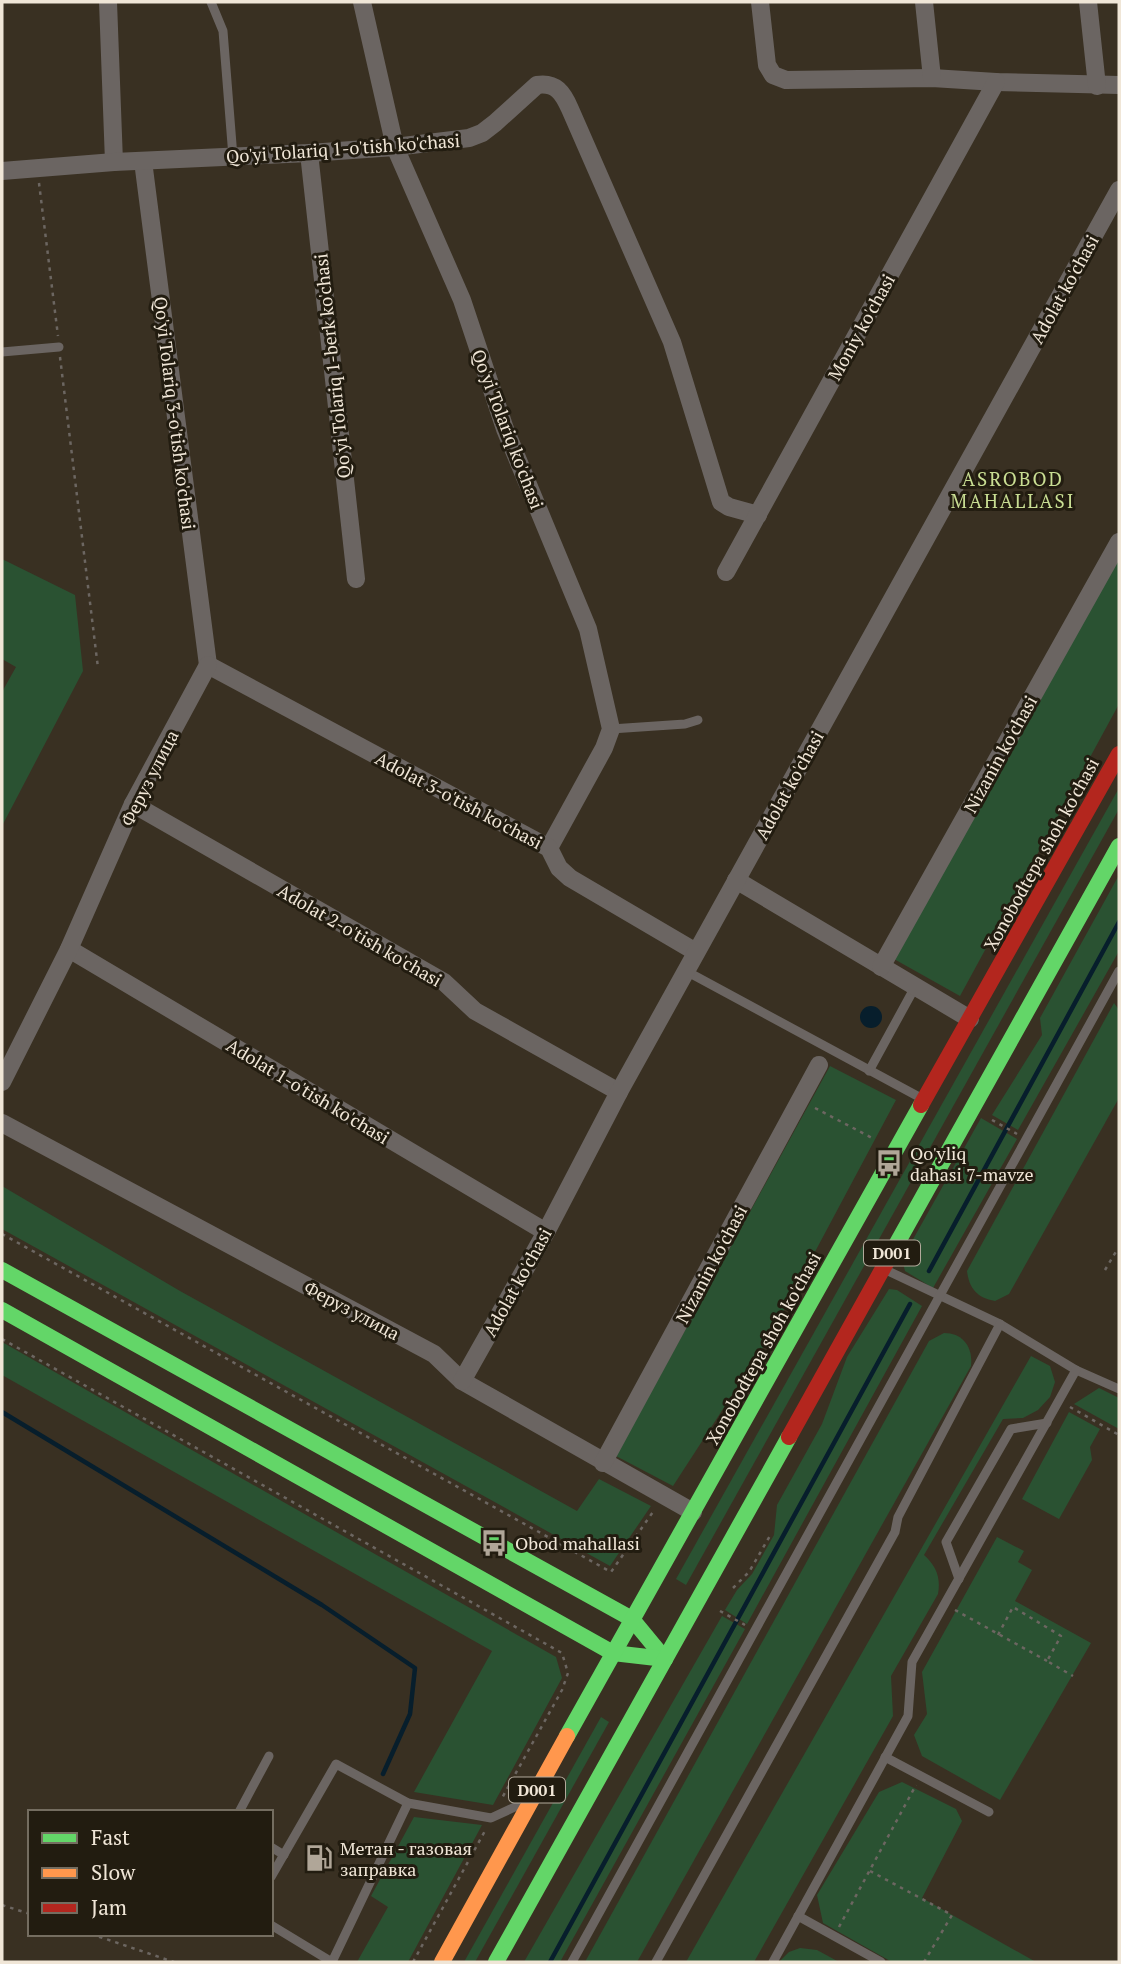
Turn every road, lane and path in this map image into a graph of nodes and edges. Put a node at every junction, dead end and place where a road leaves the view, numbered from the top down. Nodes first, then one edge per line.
1 (108, 2) edge
2 (211, 2) edge
3 (362, 2) edge
4 (760, 2) edge
5 (923, 2) edge
6 (1088, 2) edge
7 (932, 78) junction
8 (996, 82) junction
9 (1119, 85) edge
10 (1097, 86) junction
11 (395, 147) junction
12 (309, 153) junction
13 (233, 157) junction
14 (143, 161) junction
15 (114, 162) junction
16 (38, 169) junction
17 (2, 171) edge
18 (1119, 190) edge
19 (59, 347) junction
20 (2, 352) edge
21 (758, 515) junction
22 (1119, 542) edge
23 (726, 572) dead end
24 (356, 579) dead end
25 (208, 665) junction
26 (98, 668) dead end
27 (698, 720) dead end
28 (611, 729) junction
29 (1119, 754) edge
30 (133, 804) junction
31 (1119, 846) edge
32 (549, 848) junction
33 (736, 880) junction
34 (69, 949) junction
35 (696, 952) junction
36 (881, 967) junction
37 (686, 971) junction
38 (1119, 971) edge
39 (915, 987) junction
40 (970, 1019) junction
41 (818, 1065) dead end
42 (869, 1071) junction
43 (2, 1082) edge
44 (619, 1092) junction
45 (925, 1100) junction
46 (995, 1122) dead end
47 (2, 1123) edge
48 (1014, 1132) dead end
49 (546, 1232) junction
50 (2, 1234) edge
51 (1119, 1251) edge
52 (883, 1269) junction
53 (1105, 1269) dead end
54 (2, 1270) edge
55 (940, 1296) junction
56 (2, 1310) edge
57 (1000, 1324) junction
58 (2, 1339) edge
59 (1076, 1370) junction
60 (462, 1381) junction
61 (1119, 1389) edge
62 (1059, 1401) junction
63 (1046, 1423) junction
64 (1119, 1435) edge
65 (603, 1463) junction
66 (663, 1496) junction
67 (693, 1511) junction
68 (771, 1534) dead end
69 (959, 1579) junction
70 (733, 1588) dead end
71 (720, 1611) dead end
72 (632, 1619) junction
73 (744, 1625) dead end
74 (998, 1634) dead end
75 (613, 1653) junction
76 (665, 1659) junction
77 (1073, 1676) dead end
78 (270, 1756) dead end
79 (886, 1757) junction
80 (921, 1776) junction
81 (532, 1800) junction
82 (408, 1803) junction
83 (240, 1810) edge
84 (989, 1812) dead end
85 (491, 1818) junction
86 (273, 1848) edge
87 (284, 1855) junction
88 (870, 1871) junction
89 (273, 1874) edge
90 (2, 1905) edge
91 (28, 1913) edge
92 (798, 1916) junction
93 (273, 1926) edge
94 (97, 1936) edge
95 (835, 1936) junction
96 (174, 1962) edge
97 (332, 1962) edge
98 (413, 1962) edge
99 (442, 1962) edge
100 (496, 1962) edge
101 (572, 1962) edge
102 (656, 1962) edge
103 (773, 1962) edge
104 (881, 1962) edge
105 (924, 1962) edge

1 - 15 street
2 - 13 lane
3 - 11 street, Qo'yi Tolariq ko'chasi
4 - 7 street
5 - 7 street
6 - 10 street
7 - 8 street
8 - 10 street
8 - 21 street, Moniy ko'chasi
9 - 10 street
11 - 12 street, Qo'yi Tolariq 1-o'tish ko'chasi
11 - 21 street, Qo'yi Tolariq 1-o'tish ko'chasi
11 - 28 street, Qo'yi Tolariq ko'chasi
12 - 13 street, Qo'yi Tolariq 1-o'tish ko'chasi
12 - 24 street, Qo'yi Tolariq 1-berk ko'chasi
13 - 14 street, Qo'yi Tolariq 1-o'tish ko'chasi
14 - 15 street, Qo'yi Tolariq 1-o'tish ko'chasi
14 - 25 street, Qo'yi Tolariq 3-o'tish ko'chasi
15 - 16 street, Qo'yi Tolariq 1-o'tish ko'chasi
16 - 17 street, Qo'yi Tolariq 1-o'tish ko'chasi
16 - 19 path
18 - 33 street, Adolat ko'chasi
19 - 20 lane
19 - 26 path
21 - 23 street, Moniy ko'chasi
22 - 36 street, Nizanin ko'chasi
25 - 30 street, Феруз улица
25 - 32 street, Adolat 3-o'tish ko'chasi
27 - 28 lane
28 - 32 street
29 - 40 main road, Xonobodtepa shoh ko'chasi / D001
30 - 34 street, Феруз улица
30 - 44 street, Adolat 2-o'tish ko'chasi
31 - 52 main road, D001
32 - 35 street, Adolat 3-o'tish ko'chasi
33 - 35 street, Adolat ko'chasi
33 - 36 street
34 - 43 street, Феруз улица
34 - 49 street, Adolat 1-o'tish ko'chasi
35 - 37 street, Adolat ko'chasi
36 - 39 street
37 - 42 lane
37 - 44 street, Adolat ko'chasi
38 - 55 lane
39 - 40 street
39 - 42 lane
40 - 45 main road, Xonobodtepa shoh ko'chasi / D001
41 - 65 street, Nizanin ko'chasi
42 - 45 lane
44 - 49 street, Adolat ko'chasi
45 - 67 main road, Xonobodtepa shoh ko'chasi / D001
46 - 48 path
47 - 60 street, Феруз улица
49 - 60 street, Adolat ko'chasi
50 - 66 path
51 - 53 path
52 - 55 lane
52 - 76 main road, D001
54 - 72 main road
55 - 57 lane
55 - 101 lane
56 - 75 main road
57 - 59 lane
57 - 102 lane
58 - 85 path
59 - 61 lane
59 - 62 lane
60 - 65 street, Феруз улица
62 - 63 lane
62 - 64 path
63 - 69 lane
63 - 69 lane
65 - 66 street, Феруз улица
66 - 67 street, Феруз улица
67 - 72 main road, Xonobodtepa shoh ko'chasi / D001
68 - 70 path
69 - 79 lane
71 - 73 path
72 - 75 main road, Xonobodtepa shoh ko'chasi / D001
72 - 76 main road
74 - 77 path
75 - 76 main road
75 - 81 main road, Xonobodtepa shoh ko'chasi / D001
76 - 100 main road, D001
78 - 83 lane
79 - 80 lane
79 - 92 lane
80 - 84 lane
80 - 88 path
81 - 85 lane
81 - 99 main road, Xonobodtepa shoh ko'chasi / D001
82 - 85 lane
82 - 87 lane
82 - 97 lane
85 - 98 path
86 - 87 lane
87 - 89 lane
88 - 95 path
88 - 105 path
90 - 91 path
92 - 95 lane
92 - 103 lane
93 - 97 lane
94 - 96 path
95 - 104 lane

